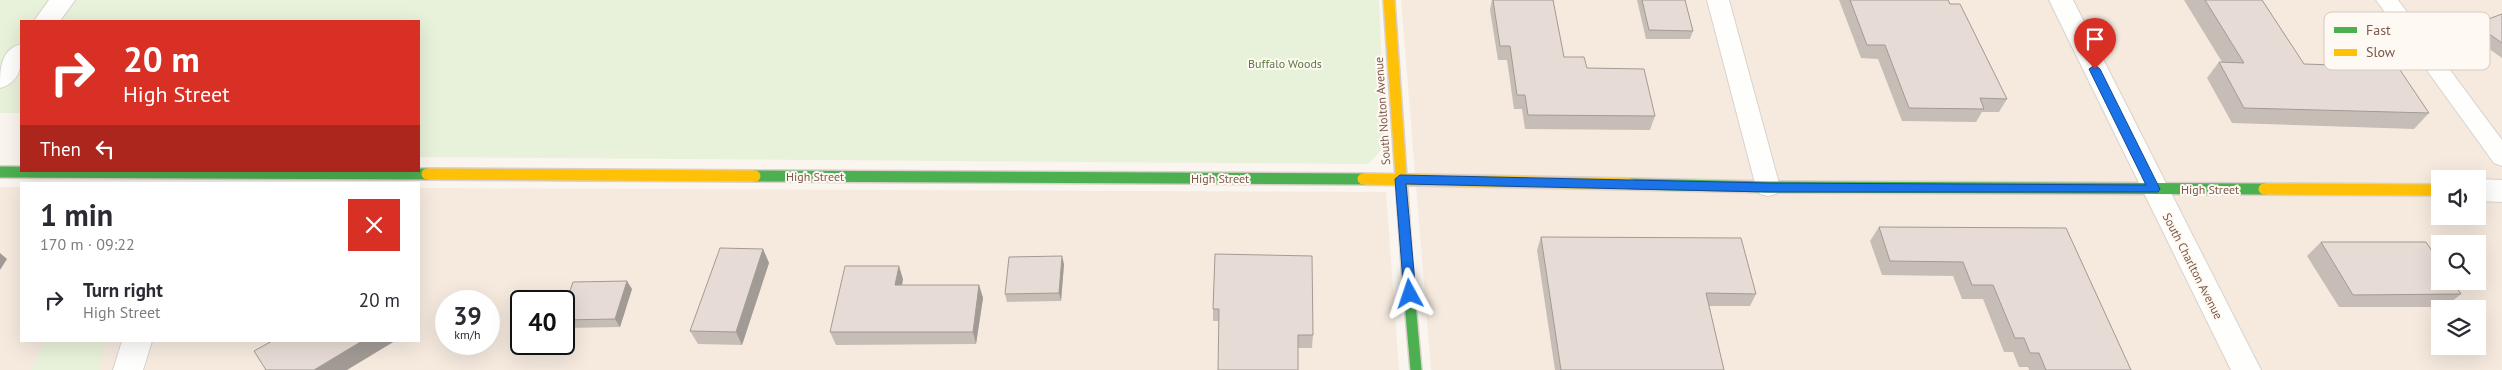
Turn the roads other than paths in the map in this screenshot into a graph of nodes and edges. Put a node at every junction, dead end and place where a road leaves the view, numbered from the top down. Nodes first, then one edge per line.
1 (63, 0) edge
2 (1389, 0) edge
3 (1718, 0) edge
4 (2061, 0) edge
5 (2387, 0) edge
6 (2396, 12) edge
7 (47, 20) edge
8 (20, 54) edge
9 (2438, 70) edge
10 (0, 80) edge
11 (2502, 157) edge
12 (0, 172) edge
13 (185, 178) edge
14 (1400, 179) junction
15 (1768, 188) junction
16 (2154, 189) junction
17 (2431, 190) edge
18 (2486, 190) edge
19 (2502, 191) edge
20 (137, 342) edge
21 (128, 370) edge
22 (1416, 370) edge
23 (2246, 370) edge

1 - 7 street
2 - 14 street, South Nolton Avenue
3 - 15 lane
4 - 16 street, South Charlton Avenue
5 - 6 lane
8 - 10 street
9 - 11 lane
12 - 13 street, High Street
13 - 14 street, High Street
14 - 15 street, High Street
14 - 22 street, South Nolton Avenue
15 - 16 street, High Street
16 - 17 street, High Street
16 - 23 street, South Charlton Avenue
18 - 19 street
20 - 21 street

